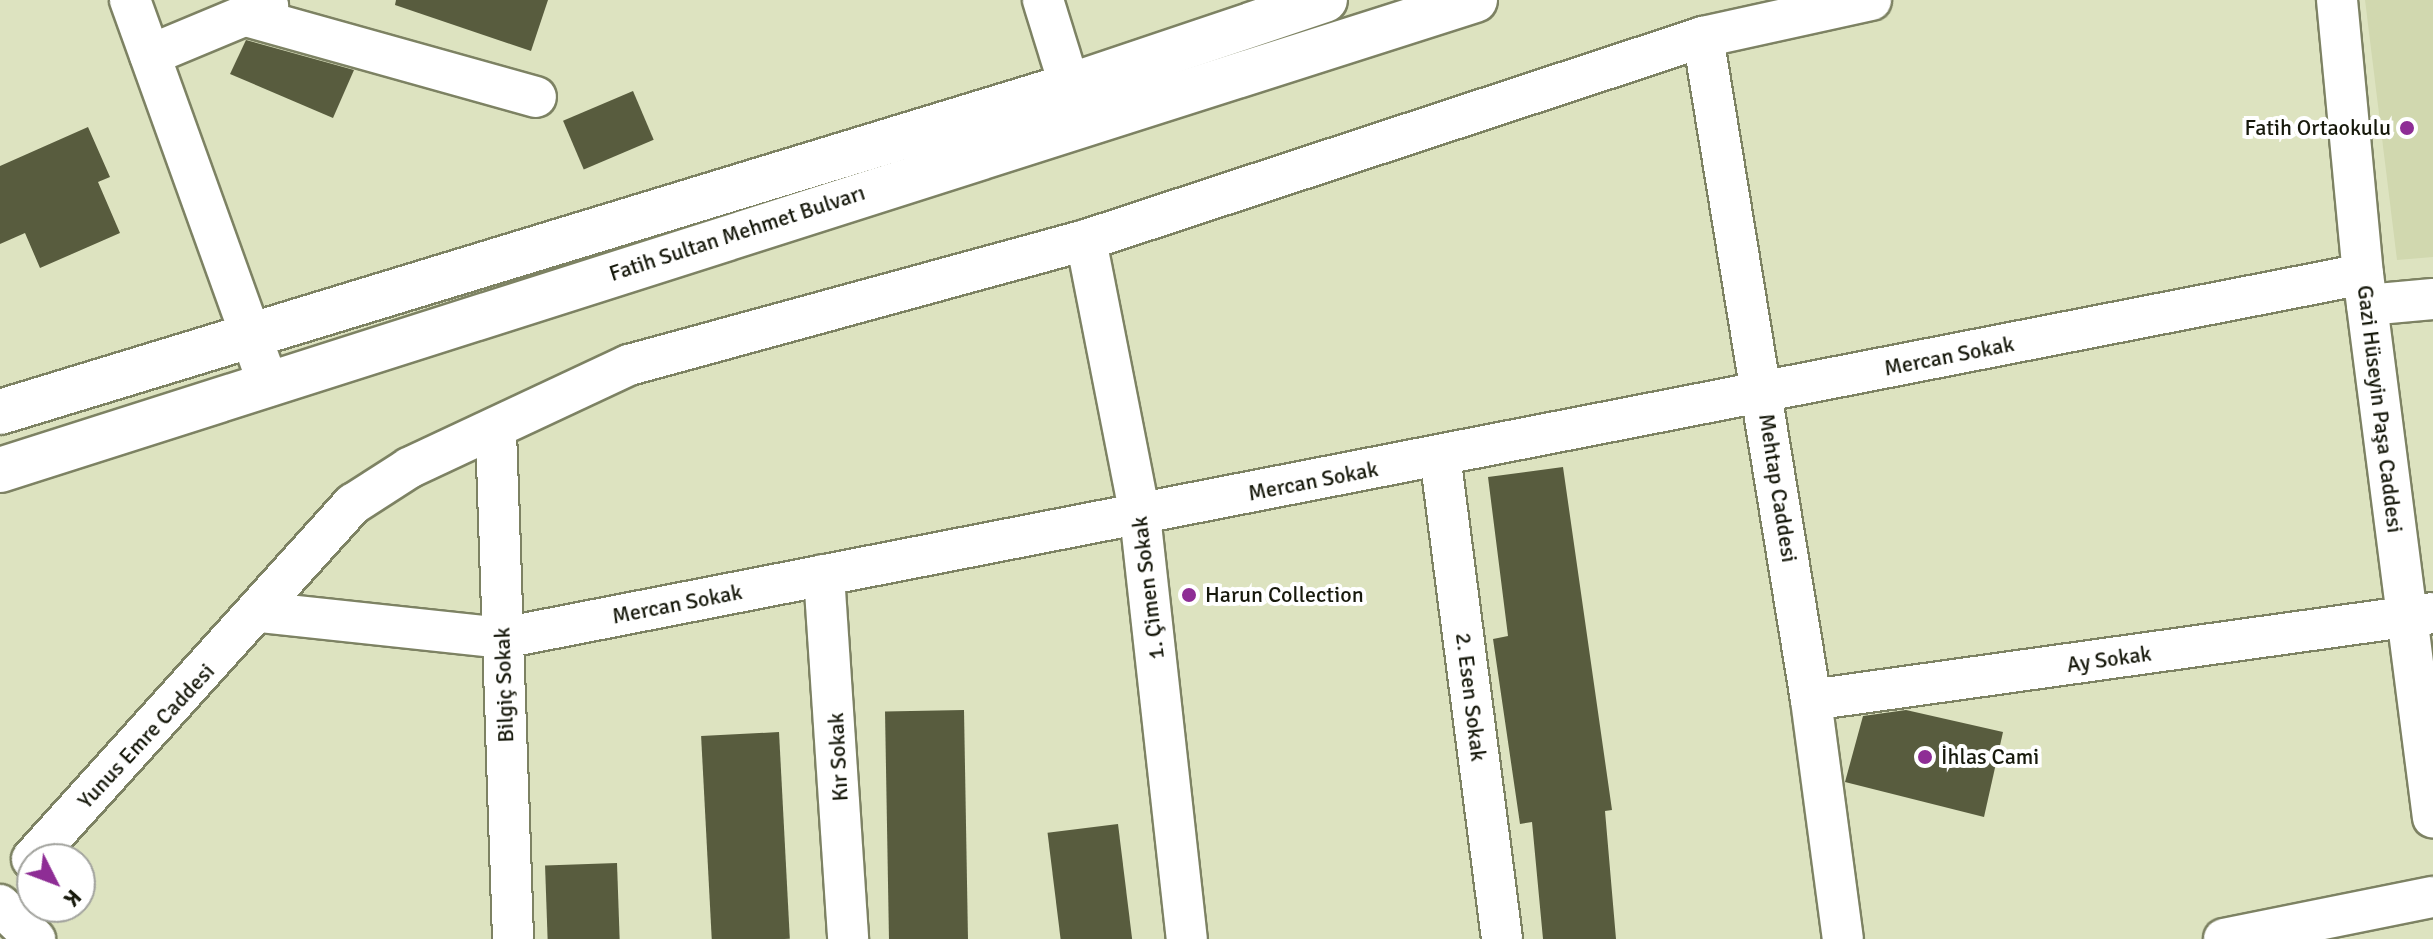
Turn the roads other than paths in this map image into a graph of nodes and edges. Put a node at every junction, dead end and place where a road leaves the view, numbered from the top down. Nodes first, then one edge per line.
1 (130, 0) edge
2 (284, 0) edge
3 (1043, 0) edge
4 (1325, 0) edge
5 (1475, 0) edge
6 (1871, 0) edge
7 (2337, 0) edge
8 (246, 16) junction
9 (1703, 37) junction
10 (150, 55) junction
11 (536, 97) dead end
12 (1075, 105) junction
13 (1086, 240) junction
14 (2365, 290) junction
15 (2433, 299) edge
16 (250, 334) junction
17 (269, 386) junction
18 (1763, 392) junction
19 (0, 412) edge
20 (496, 431) junction
21 (1440, 455) junction
22 (0, 470) edge
23 (1140, 515) junction
24 (824, 575) junction
25 (260, 612) junction
26 (2420, 615) edge
27 (503, 638) junction
28 (1811, 700) junction
29 (2433, 818) edge
30 (47, 843) edge
31 (16, 876) edge
32 (0, 894) edge
33 (2433, 897) edge
34 (0, 905) edge
35 (35, 939) edge
36 (513, 939) edge
37 (848, 939) edge
38 (1187, 939) edge
39 (1502, 939) edge
40 (1843, 939) edge
41 (2224, 939) edge

1 - 10 street
2 - 8 street
3 - 12 street
4 - 12 main road, Fatih Sultan Mehmet Bulvarı
5 - 12 main road, Fatih Sultan Mehmet Bulvarı
6 - 9 street, Yunus Emre Caddesi
7 - 14 street, Gazi Hüseyin Paşa Caddesi
8 - 10 street
8 - 11 street
9 - 13 street, Yunus Emre Caddesi
9 - 18 street, Mehtap Caddesi
10 - 16 street
12 - 16 main road, Fatih Sultan Mehmet Bulvarı
12 - 17 main road, Fatih Sultan Mehmet Bulvarı
13 - 20 street, Yunus Emre Caddesi
13 - 23 street, 1. Çimen Sokak
14 - 15 street, Mercan Sokak
14 - 18 street, Mercan Sokak
14 - 26 street, Gazi Hüseyin Paşa Caddesi
16 - 17 street
16 - 19 main road, Fatih Sultan Mehmet Bulvarı
17 - 22 main road, Fatih Sultan Mehmet Bulvarı
18 - 21 street, Mercan Sokak
18 - 28 street, Mehtap Caddesi
20 - 25 street, Yunus Emre Caddesi
20 - 27 street, Bilgiç Sokak
21 - 23 street, Mercan Sokak
21 - 39 street, 2. Esen Sokak
23 - 24 street, Mercan Sokak
23 - 38 street, 1. Çimen Sokak
24 - 27 street, Mercan Sokak
24 - 37 street, Kır Sokak
25 - 27 street, Mercan Sokak
25 - 30 street, Yunus Emre Caddesi
26 - 28 street, Ay Sokak
26 - 29 street, Gazi Hüseyin Paşa Caddesi
27 - 36 street, Bilgiç Sokak
28 - 40 street, Mehtap Caddesi
31 - 32 street, Yunus Emre Caddesi
33 - 41 street
34 - 35 street

